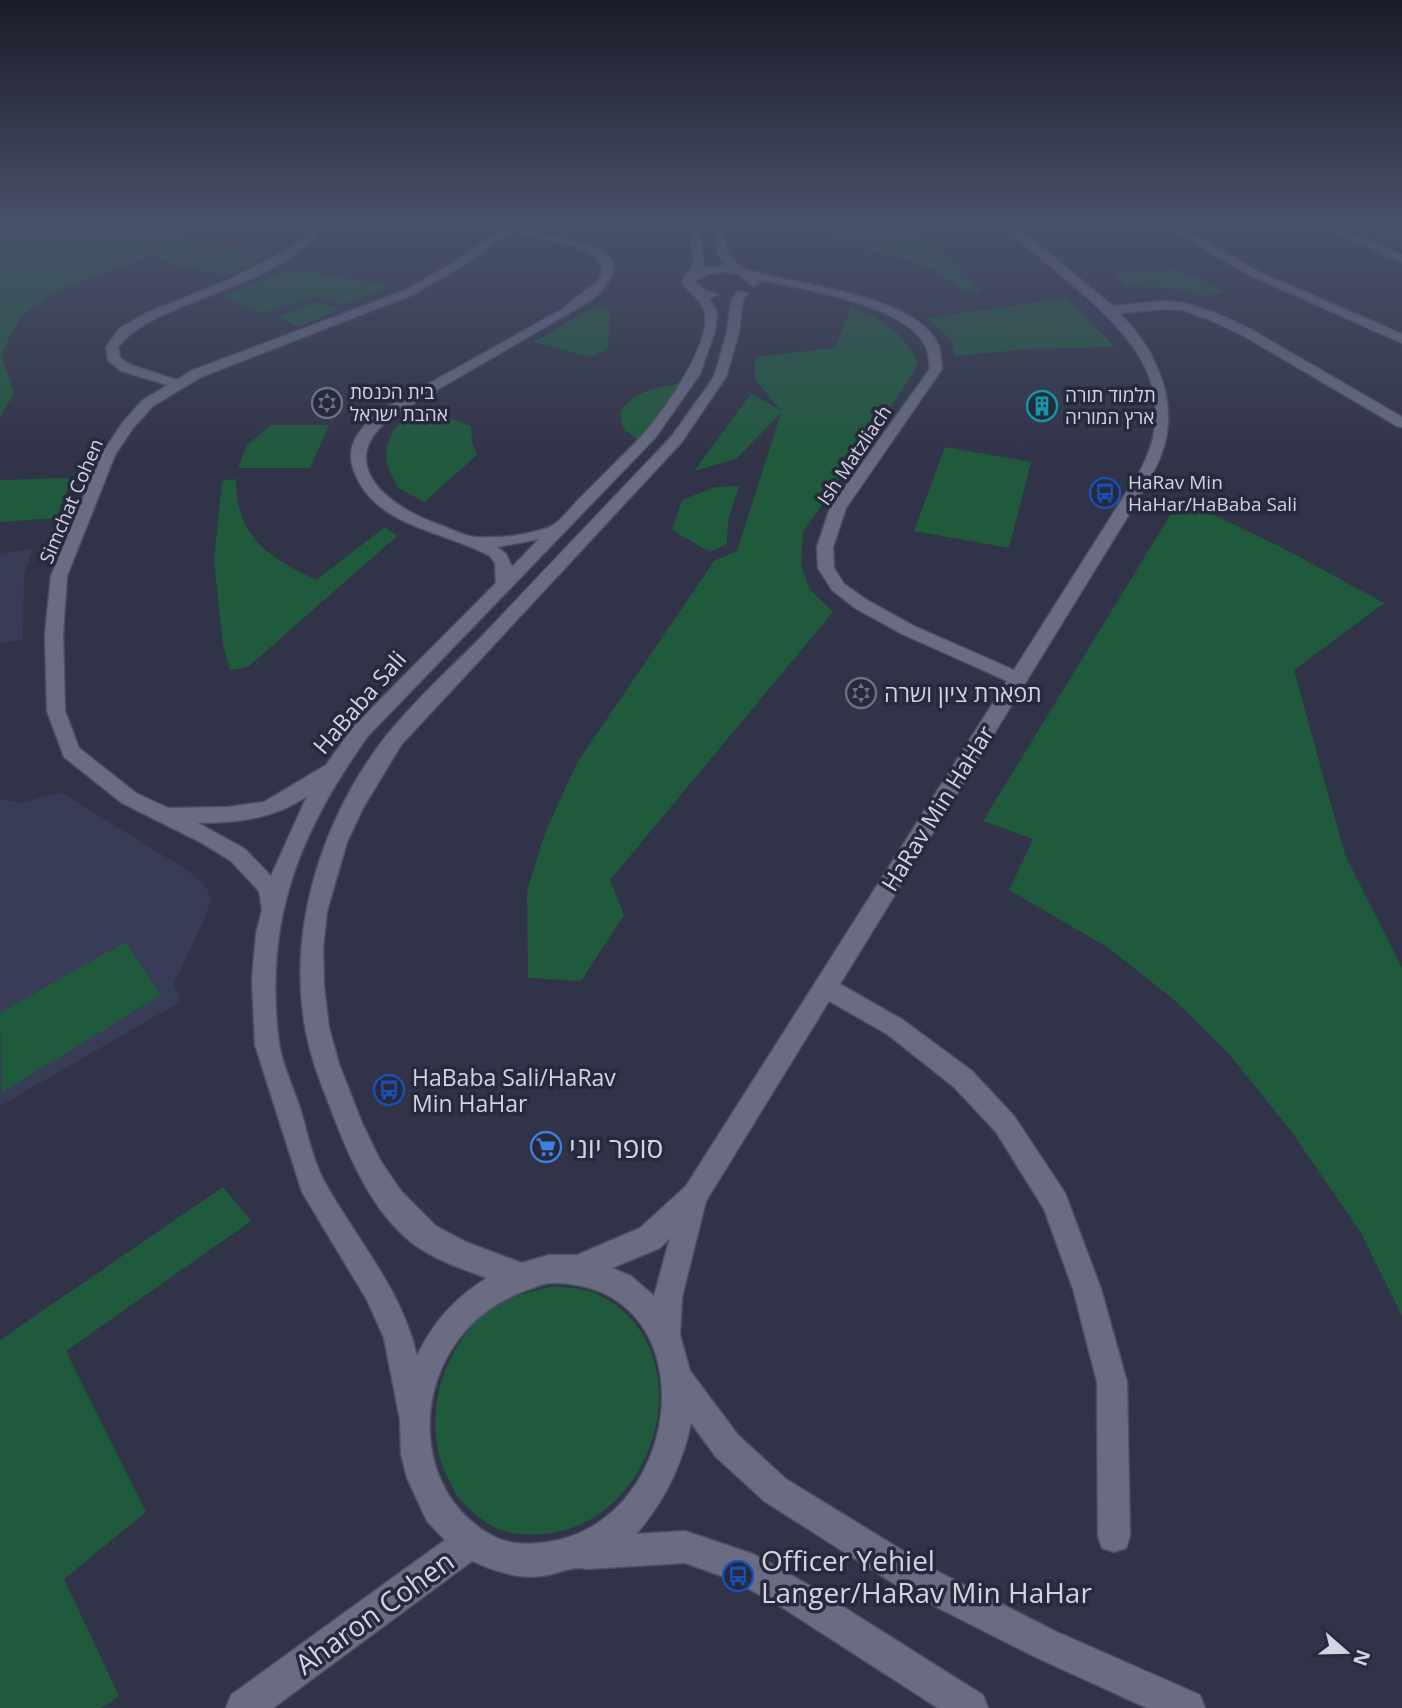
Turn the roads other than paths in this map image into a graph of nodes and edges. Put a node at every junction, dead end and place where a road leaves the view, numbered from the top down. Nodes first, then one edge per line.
1 (176, 305) edge
2 (376, 305) edge
3 (578, 305) edge
4 (708, 305) edge
5 (736, 305) edge
6 (874, 305) edge
7 (1103, 305) edge
8 (1323, 305) edge
9 (1351, 305) edge
10 (1109, 310) junction
11 (1402, 327) edge
12 (1402, 340) edge
13 (177, 384) junction
14 (1402, 423) edge
15 (555, 531) junction
16 (465, 539) junction
17 (504, 583) junction
18 (1018, 679) junction
19 (337, 764) junction
20 (161, 813) junction
21 (273, 910) junction
22 (825, 987) junction
23 (695, 1195) junction
24 (578, 1269) junction
25 (518, 1275) junction
26 (665, 1335) junction
27 (678, 1380) junction
28 (415, 1420) junction
29 (1114, 1536) dead end
30 (470, 1542) junction
31 (577, 1554) junction
32 (244, 1708) edge
33 (970, 1708) edge
34 (1187, 1708) edge

1 - 13 street
2 - 13 street, Simchat Cohen
3 - 16 street
4 - 15 street, HaBaba Sali
5 - 25 street
6 - 18 street, Ish Matzliach
7 - 10 street, HaRav Min HaHar
8 - 12 street
9 - 11 street
10 - 14 street
10 - 18 street, HaRav Min HaHar
13 - 20 street, Simchat Cohen
15 - 16 street
15 - 17 street, HaBaba Sali
16 - 17 street
17 - 19 street, HaBaba Sali
18 - 22 street, HaRav Min HaHar
19 - 20 street
19 - 21 street, HaBaba Sali
20 - 21 street, Simchat Cohen
21 - 28 street, HaBaba Sali
22 - 23 street, HaRav Min HaHar
22 - 29 street
23 - 24 street, HaRav Min HaHar
23 - 26 street, HaRav Min HaHar
24 - 25 street
24 - 26 street
25 - 28 street
26 - 27 street
27 - 31 street
27 - 34 street
28 - 30 street
30 - 31 street
30 - 32 street, Aharon Cohen
31 - 33 street

